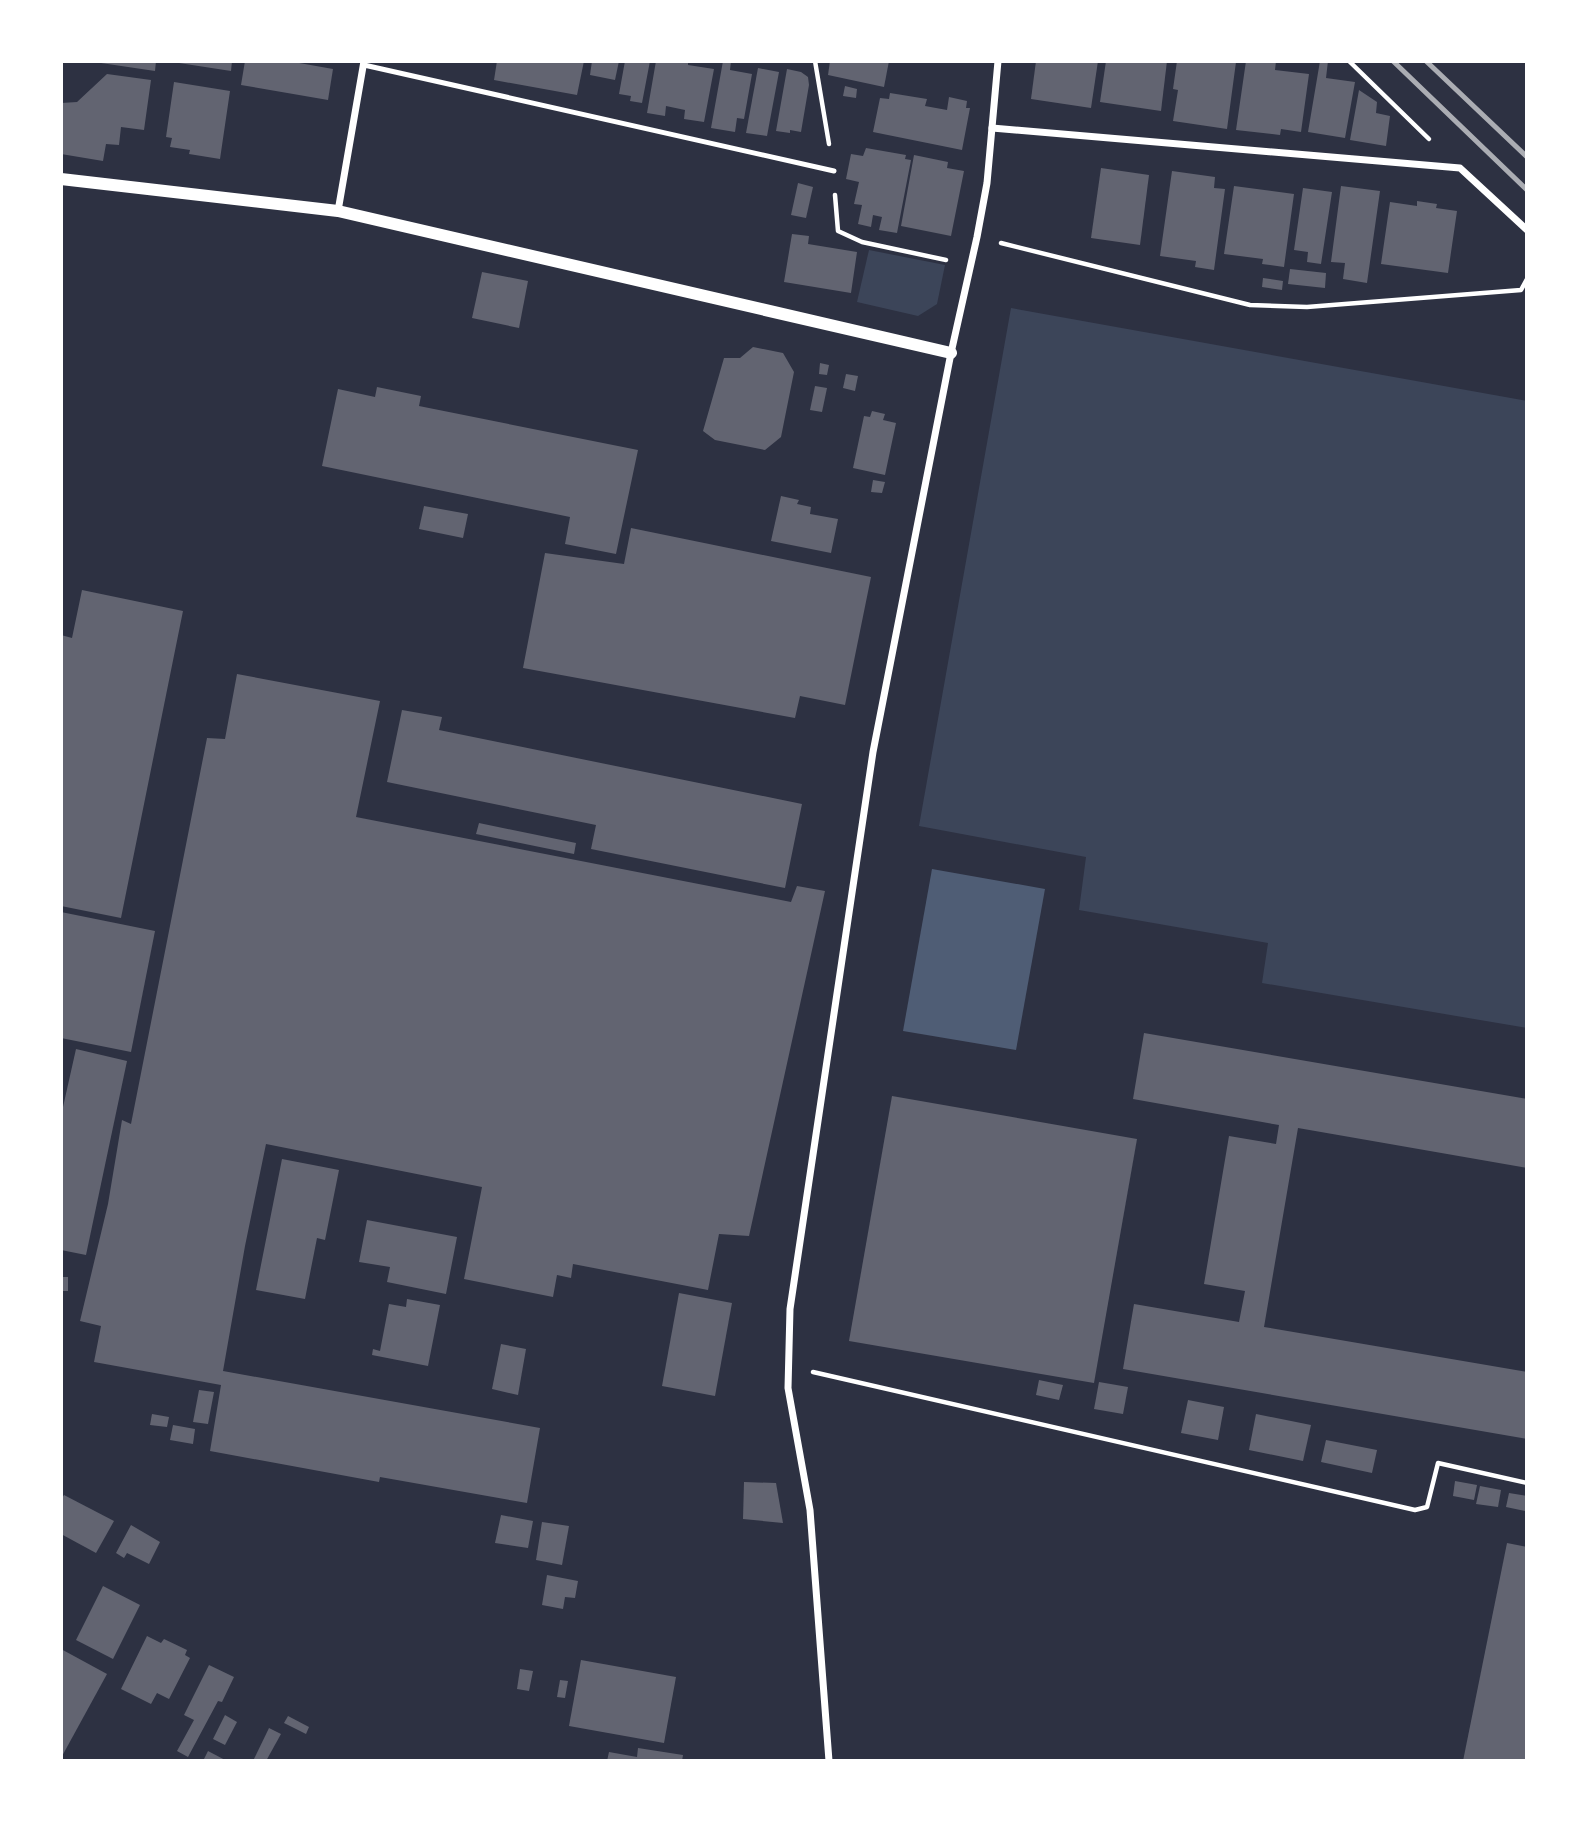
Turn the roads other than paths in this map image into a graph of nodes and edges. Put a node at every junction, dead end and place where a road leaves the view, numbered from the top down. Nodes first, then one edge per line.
1 (998, 61) edge
2 (364, 63) edge
3 (992, 128) junction
4 (834, 171) road end
5 (61, 179) edge
6 (338, 211) junction
7 (1527, 230) edge
8 (951, 353) junction
9 (829, 1761) edge

1 - 3 street
2 - 4 lane
2 - 6 street
3 - 7 street
3 - 8 street
5 - 6 street
6 - 8 street
8 - 9 street

